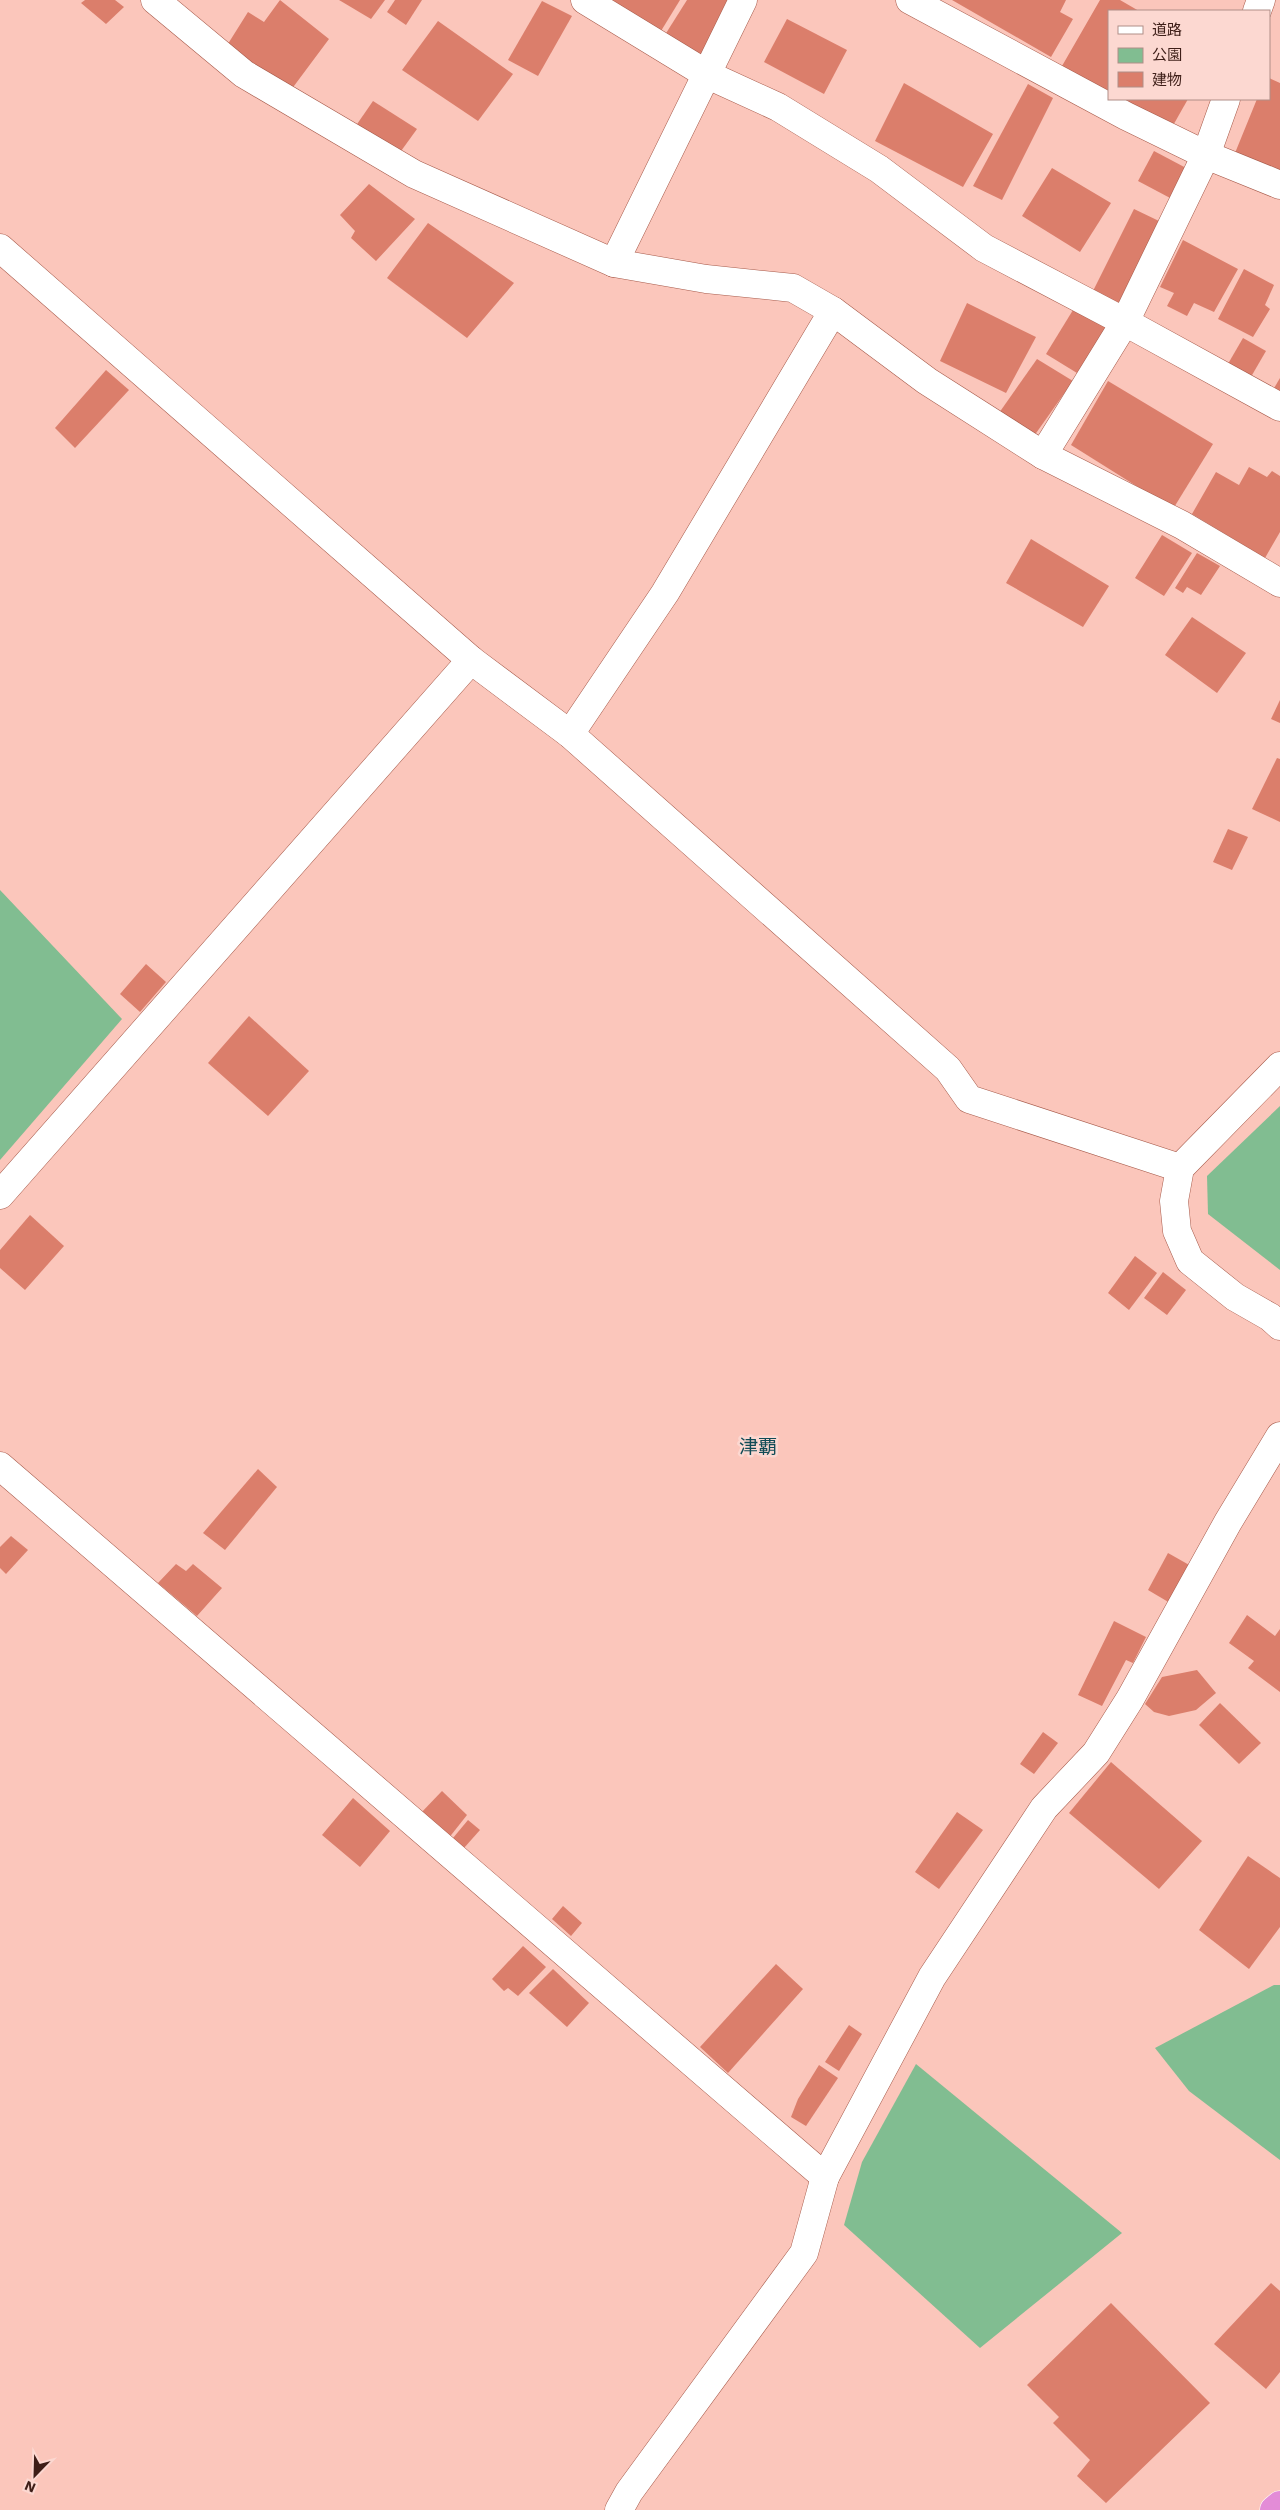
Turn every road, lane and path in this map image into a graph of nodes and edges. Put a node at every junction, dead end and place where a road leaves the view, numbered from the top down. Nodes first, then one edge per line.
1 (155, 0) edge
2 (586, 0) edge
3 (743, 0) edge
4 (910, 0) edge
5 (1276, 0) edge
6 (1280, 2) edge
7 (708, 75) junction
8 (1226, 100) edge
9 (1206, 156) junction
10 (1280, 185) edge
11 (0, 248) edge
12 (614, 262) junction
13 (833, 311) junction
14 (1125, 322) junction
15 (1280, 408) edge
16 (1042, 455) junction
17 (1280, 583) edge
18 (471, 660) junction
19 (570, 734) junction
20 (1280, 1066) edge
21 (1180, 1168) junction
22 (0, 1195) edge
23 (1280, 1326) edge
24 (1280, 1436) edge
25 (0, 1466) edge
26 (825, 2177) junction
27 (1280, 2505) edge
28 (619, 2510) edge
29 (1274, 2510) edge

1 - 12 street
2 - 7 street
3 - 7 street
4 - 9 street
5 - 6 street
7 - 12 street
7 - 14 street
8 - 9 street
9 - 10 street
9 - 14 street
11 - 18 street
12 - 13 street
13 - 16 street
13 - 19 street
14 - 15 street
14 - 16 street
16 - 17 street
18 - 19 street
18 - 22 street
19 - 21 street
20 - 21 street
21 - 23 street
24 - 26 street
25 - 26 street
26 - 28 street
27 - 29 highway

